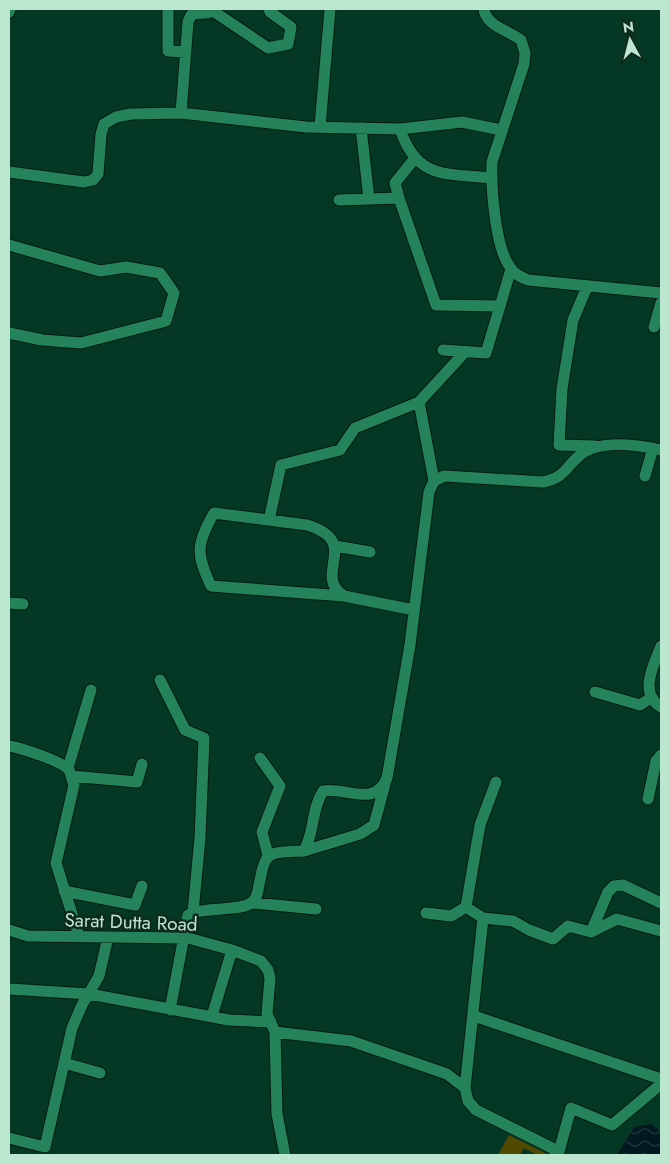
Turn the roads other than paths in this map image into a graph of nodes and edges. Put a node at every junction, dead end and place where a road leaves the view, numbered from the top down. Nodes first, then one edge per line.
1 (10, 9) edge
2 (168, 9) edge
3 (269, 9) edge
4 (330, 9) edge
5 (484, 9) edge
6 (214, 10) edge
7 (9, 12) edge
8 (186, 52) junction
9 (182, 113) junction
10 (320, 127) junction
11 (361, 128) junction
12 (400, 129) junction
13 (501, 130) junction
14 (415, 158) junction
15 (9, 172) edge
16 (492, 178) junction
17 (399, 198) junction
18 (369, 199) junction
19 (339, 200) dead end
20 (9, 245) edge
21 (511, 269) junction
22 (587, 287) junction
23 (661, 293) edge
24 (661, 303) edge
25 (500, 306) junction
26 (654, 327) dead end
27 (9, 334) edge
28 (443, 350) dead end
29 (465, 352) junction
30 (419, 402) junction
31 (601, 446) junction
32 (657, 449) edge
33 (645, 476) dead end
34 (434, 481) junction
35 (269, 520) junction
36 (335, 546) junction
37 (370, 552) dead end
38 (344, 596) junction
39 (9, 603) edge
40 (22, 604) dead end
41 (414, 610) junction
42 (661, 646) edge
43 (160, 680) dead end
44 (91, 690) dead end
45 (595, 692) dead end
46 (652, 698) junction
47 (661, 707) edge
48 (9, 746) edge
49 (661, 756) edge
50 (260, 758) dead end
51 (142, 764) dead end
52 (70, 772) junction
53 (387, 778) junction
54 (496, 782) dead end
55 (648, 799) dead end
56 (304, 851) junction
57 (268, 855) junction
58 (142, 886) dead end
59 (64, 891) junction
60 (252, 902) junction
61 (661, 902) edge
62 (466, 907) junction
63 (316, 909) dead end
64 (193, 912) junction
65 (426, 913) dead end
66 (483, 918) junction
67 (9, 930) edge
68 (661, 931) edge
69 (591, 932) junction
70 (79, 936) junction
71 (108, 936) junction
72 (185, 938) junction
73 (232, 950) junction
74 (9, 989) edge
75 (89, 994) junction
76 (170, 1010) junction
77 (212, 1016) junction
78 (474, 1016) junction
79 (273, 1027) junction
80 (64, 1063) junction
81 (100, 1072) dead end
82 (661, 1079) edge
83 (661, 1084) edge
84 (465, 1088) junction
85 (9, 1138) edge
86 (285, 1155) edge
87 (558, 1155) edge

1 - 7 street
2 - 8 street
3 - 6 street
4 - 10 street
5 - 13 street
6 - 8 street
8 - 9 street
9 - 10 street
9 - 15 street
10 - 11 street
11 - 12 street
11 - 18 street
12 - 13 street
12 - 14 street
13 - 16 street
14 - 16 street
14 - 17 street
16 - 21 street
17 - 18 street
17 - 25 street
18 - 19 street
20 - 27 street
21 - 22 street
21 - 25 street
22 - 23 street
22 - 31 street
24 - 26 street
25 - 29 street
28 - 29 street
29 - 30 street
30 - 34 street
30 - 35 street
31 - 32 street
31 - 34 street
32 - 33 street
34 - 41 street
35 - 36 street
35 - 38 street
36 - 37 street
36 - 38 street
38 - 41 street
39 - 40 street
41 - 53 street
42 - 46 street
43 - 64 street
44 - 52 street
45 - 46 street
46 - 47 street
48 - 52 street
49 - 55 street
50 - 57 street
51 - 52 street
52 - 59 street
53 - 56 street
53 - 56 street
54 - 62 street
56 - 57 street
57 - 60 street
58 - 59 street
59 - 70 street
60 - 63 street
60 - 64 street
61 - 69 street
62 - 65 street
62 - 66 street
64 - 72 street
66 - 69 street
66 - 78 street
67 - 70 street, Sarat Dutta Road
68 - 69 street
70 - 71 street, Sarat Dutta Road
71 - 72 street, Sarat Dutta Road
71 - 75 street
72 - 73 street, Sarat Dutta Road
72 - 76 street
73 - 77 street
73 - 79 street, Sarat Dutta Road
74 - 75 street
75 - 76 street
75 - 80 street
76 - 77 street
77 - 79 street
78 - 82 street
78 - 84 street
79 - 84 street
79 - 86 street, Sarat Dutta Road
80 - 81 street
80 - 85 street
83 - 87 street
84 - 87 street

